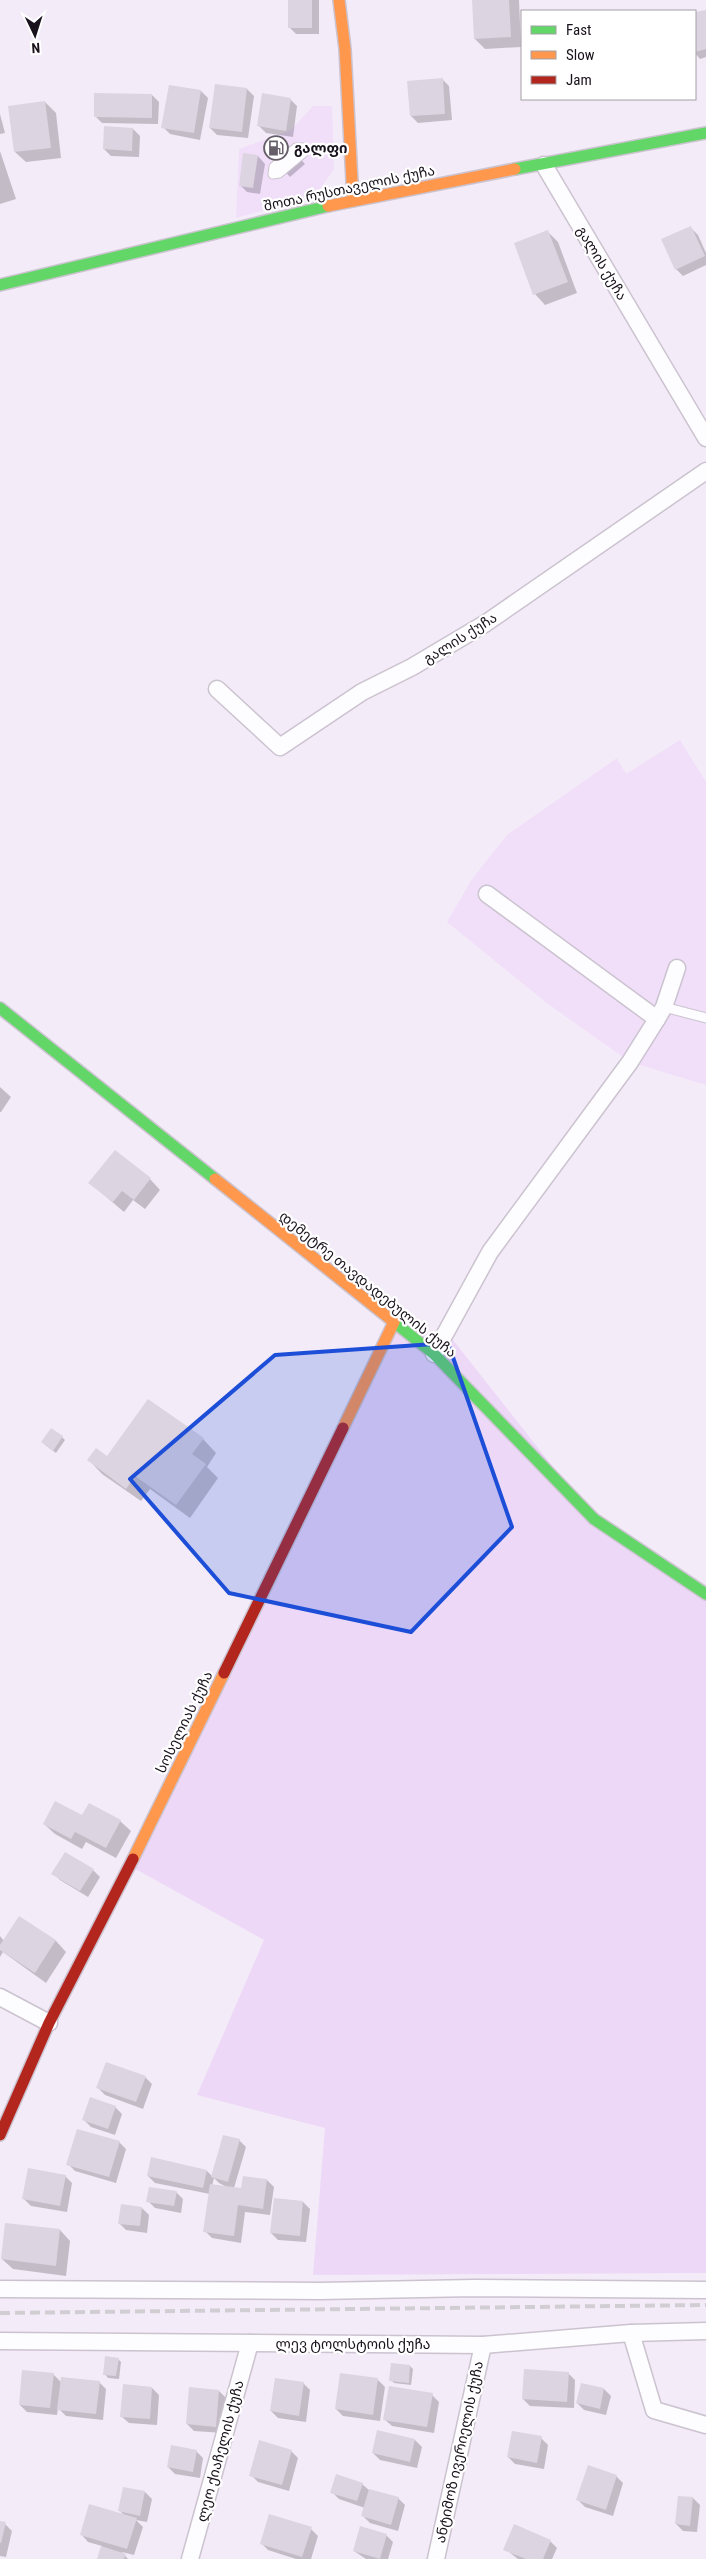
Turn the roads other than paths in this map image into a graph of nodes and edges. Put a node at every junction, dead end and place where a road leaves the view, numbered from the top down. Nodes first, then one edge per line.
1 (338, 0) edge
2 (706, 133) edge
3 (544, 165) junction
4 (353, 200) junction
5 (0, 285) edge
6 (706, 438) edge
7 (706, 471) edge
8 (217, 689) dead end
9 (487, 894) dead end
10 (678, 968) dead end
11 (0, 1008) edge
12 (661, 1013) junction
13 (706, 1018) edge
14 (394, 1322) junction
15 (434, 1354) junction
16 (706, 1594) edge
17 (0, 1997) edge
18 (49, 2023) junction
19 (0, 2134) edge
20 (0, 2289) edge
21 (706, 2290) edge
22 (706, 2332) edge
23 (631, 2333) junction
24 (0, 2341) edge
25 (250, 2343) junction
26 (483, 2345) junction
27 (706, 2426) edge
28 (190, 2559) edge
29 (436, 2559) edge

1 - 4 street
2 - 3 street, შოთა რუსთაველის ქუჩა
3 - 4 street, შოთა რუსთაველის ქუჩა
3 - 6 street, გალის ქუჩა
4 - 5 street, შოთა რუსთაველის ქუჩა
7 - 8 street, გალის ქუჩა
9 - 12 street
10 - 12 street
11 - 14 street, დემეტრე თავდადებულის ქუჩა
12 - 13 lane
12 - 15 street
14 - 15 street, დემეტრე თავდადებულის ქუჩა
14 - 18 street, სოსელიას ქუჩა
15 - 16 street, დემეტრე თავდადებულის ქუჩა
17 - 18 street
18 - 19 street, სოსელიას ქუჩა
20 - 21 street
22 - 23 street, ლევ ტოლსტოის ქუჩა
23 - 26 street, ლევ ტოლსტოის ქუჩა
23 - 27 street
24 - 25 street, ლევ ტოლსტოის ქუჩა
25 - 26 street, ლევ ტოლსტოის ქუჩა
25 - 28 street, ლეო ქიაჩელის ქუჩა
26 - 29 street, ანტიმოზ ივერიელის ქუჩა

